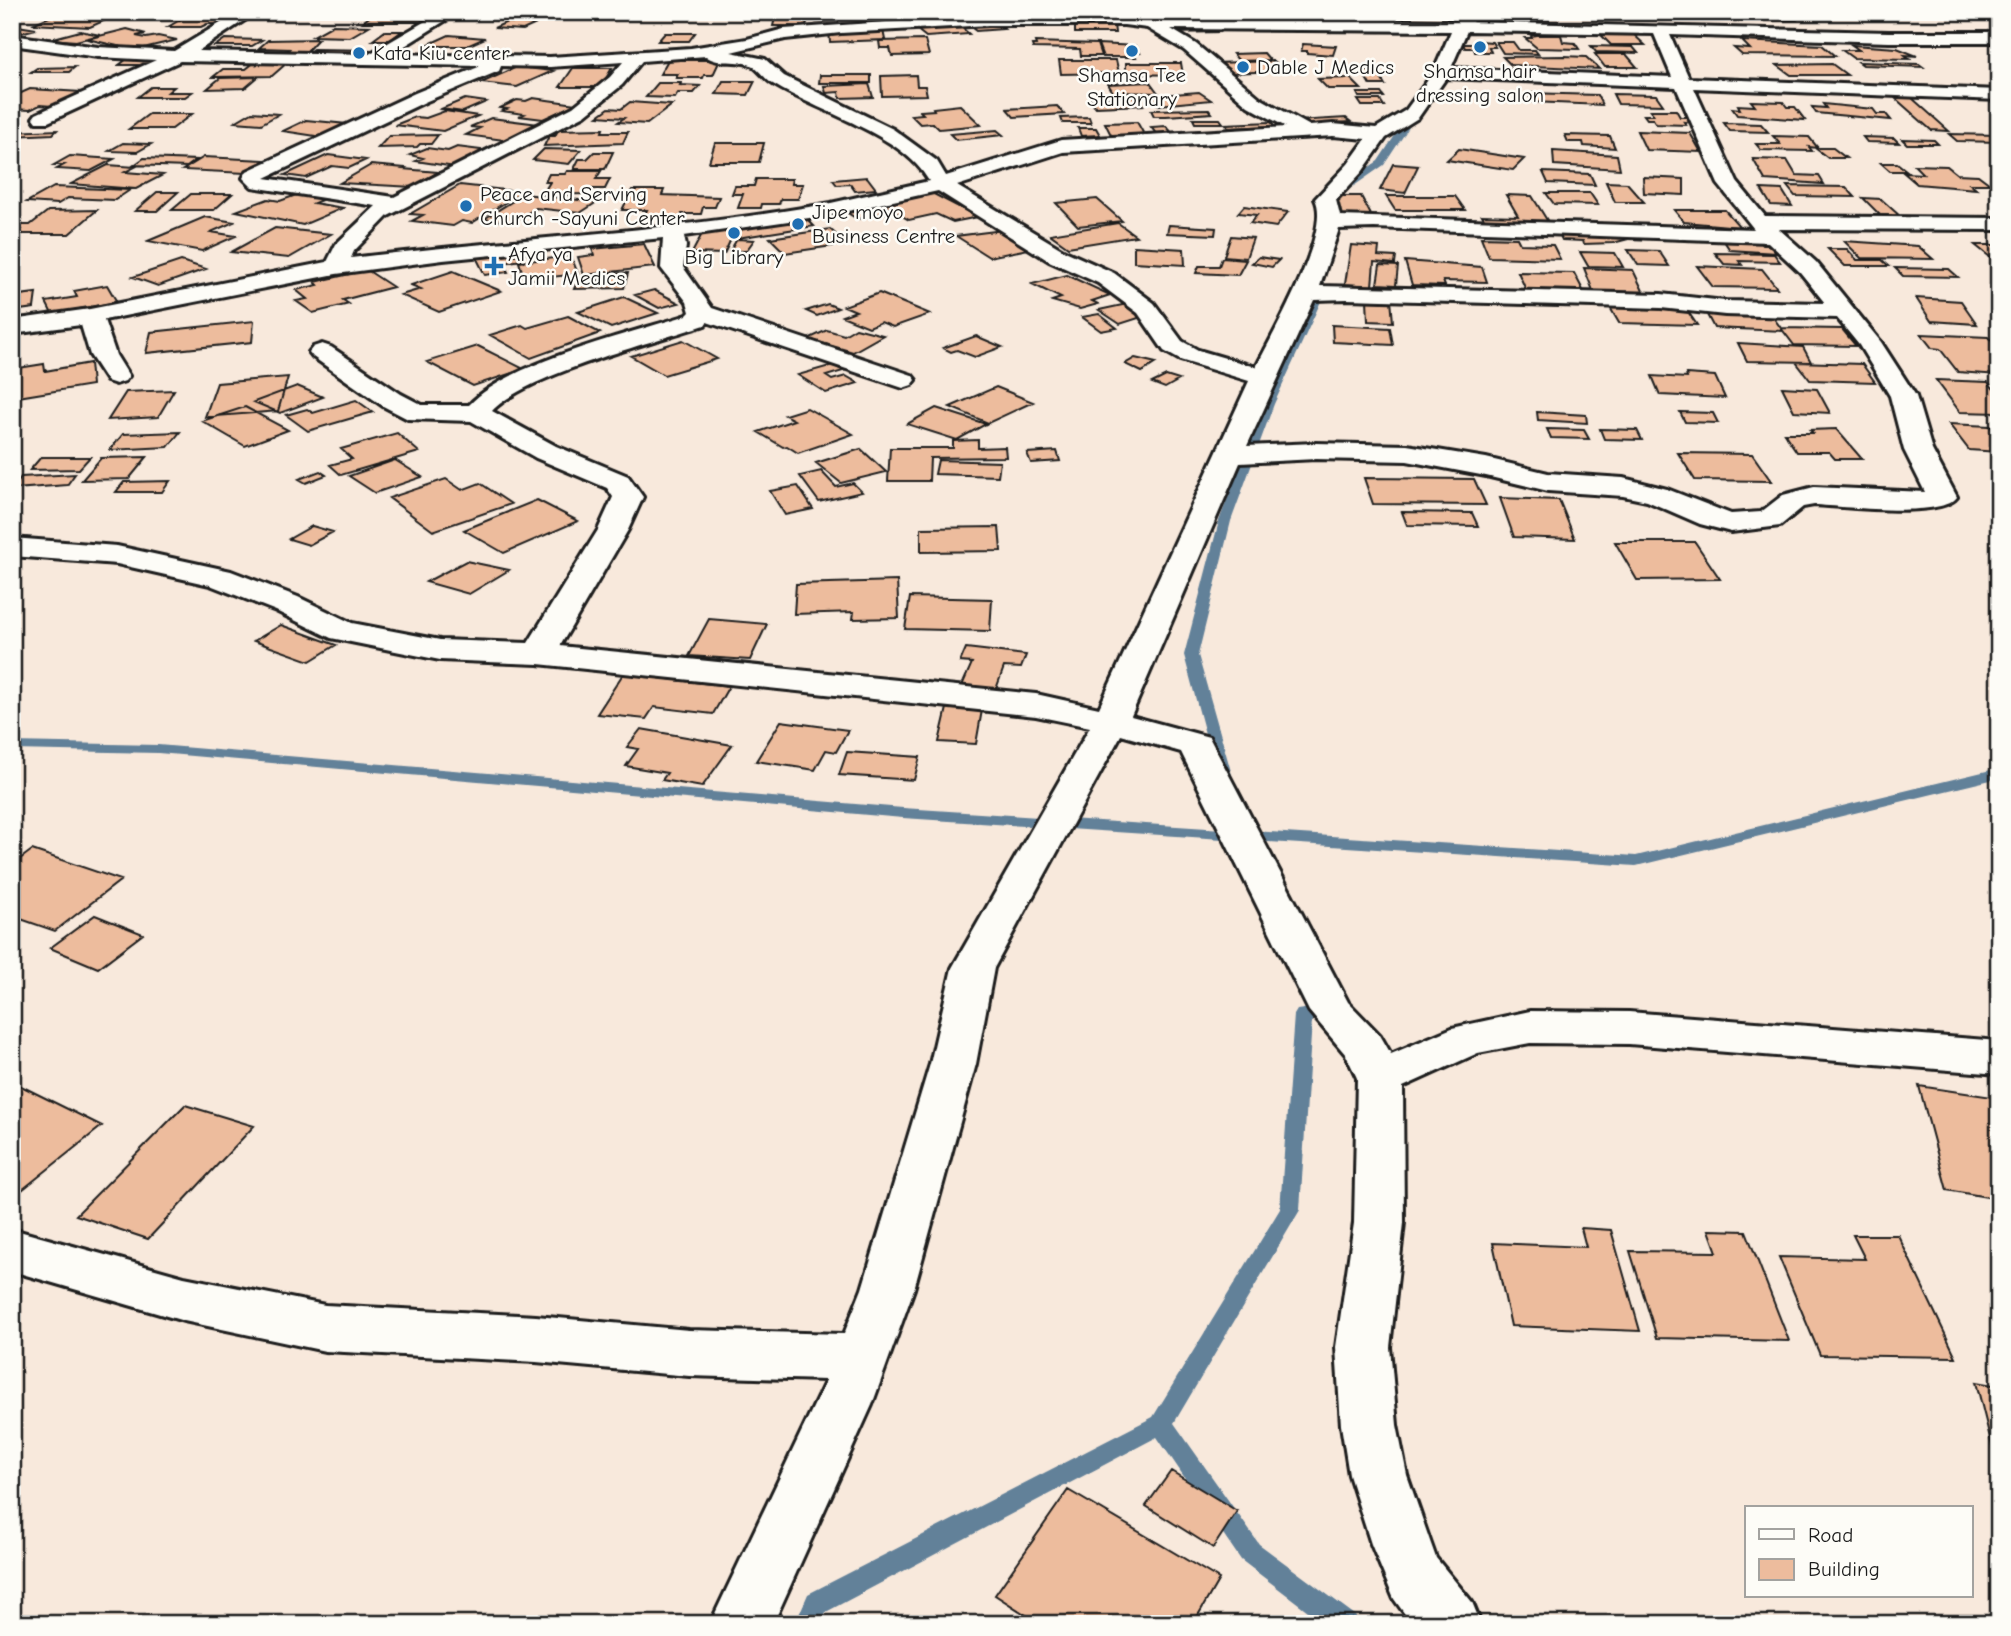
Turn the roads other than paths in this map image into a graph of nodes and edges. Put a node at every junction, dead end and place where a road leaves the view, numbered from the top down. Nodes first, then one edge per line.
1 (250, 12) edge
2 (452, 12) edge
3 (1629, 13) edge
4 (1463, 19) edge
5 (1151, 24) junction
6 (1649, 31) junction
7 (1999, 37) edge
8 (12, 40) edge
9 (691, 53) junction
10 (177, 56) junction
11 (637, 57) junction
12 (373, 59) junction
13 (503, 62) junction
14 (1441, 73) junction
15 (1684, 83) junction
16 (1999, 95) edge
17 (42, 117) dead end
18 (1306, 131) junction
19 (1379, 134) junction
20 (940, 184) junction
21 (394, 203) junction
22 (1330, 223) junction
23 (1999, 224) edge
24 (1767, 229) junction
25 (672, 231) junction
26 (337, 267) junction
27 (1306, 293) junction
28 (1844, 310) junction
29 (702, 312) junction
30 (89, 316) junction
31 (12, 327) edge
32 (322, 352) dead end
33 (116, 376) dead end
34 (1264, 377) junction
35 (903, 380) dead end
36 (475, 413) junction
37 (1230, 455) junction
38 (12, 547) edge
39 (538, 654) junction
40 (1111, 721) junction
41 (1999, 1058) edge
42 (1380, 1078) junction
43 (12, 1250) edge
44 (862, 1358) junction
45 (741, 1624) edge
46 (1450, 1624) edge

1 - 10 street
2 - 12 street
3 - 6 street
4 - 5 street
4 - 6 street
4 - 14 street
5 - 9 street
5 - 18 street
6 - 7 street
6 - 15 street
8 - 10 street
9 - 11 street
9 - 20 street
10 - 12 street
10 - 17 street
11 - 13 street
11 - 21 street
12 - 13 street
13 - 21 street
14 - 15 street
14 - 19 street
15 - 16 street
15 - 24 street
18 - 19 street
18 - 20 street
19 - 22 street
20 - 25 street
20 - 34 street
21 - 26 street
22 - 24 street
22 - 27 street
23 - 24 street
24 - 28 street
25 - 26 street
25 - 29 street
26 - 30 street
27 - 28 street
27 - 34 street
28 - 37 street
29 - 35 street
29 - 36 street
30 - 31 street
30 - 33 street
32 - 36 street
34 - 37 street
36 - 39 street
37 - 40 street
38 - 39 street
39 - 40 street
40 - 42 street
40 - 44 street
41 - 42 street
42 - 46 street
43 - 44 street
44 - 45 street

